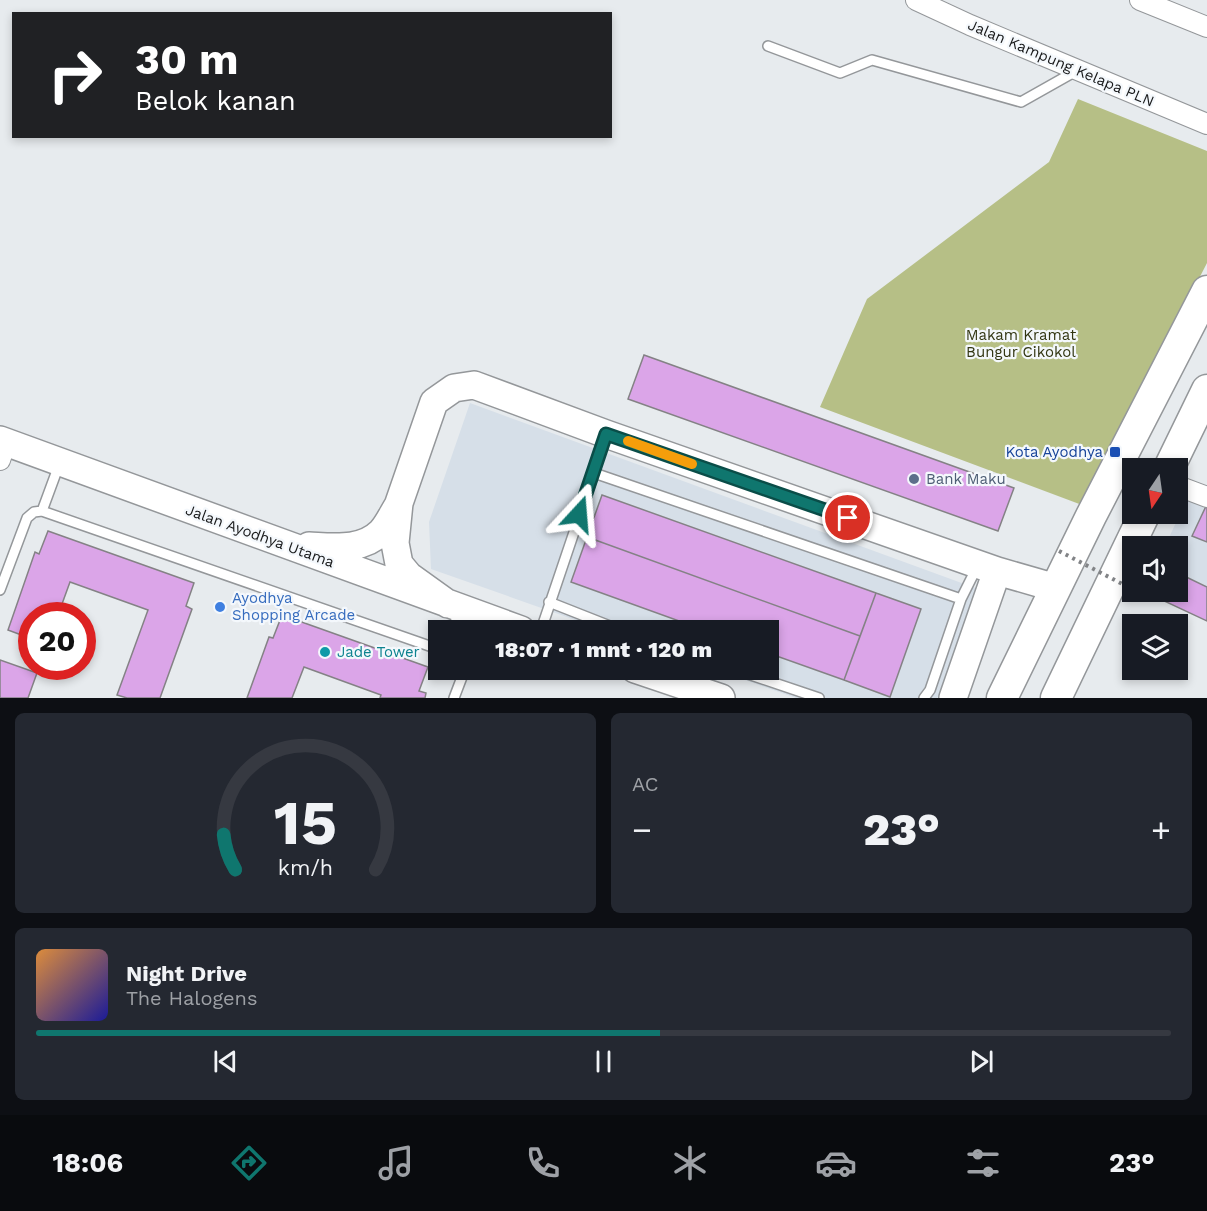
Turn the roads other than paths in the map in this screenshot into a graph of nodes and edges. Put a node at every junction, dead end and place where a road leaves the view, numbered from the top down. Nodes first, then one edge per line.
1 (916, 0) edge
2 (1140, 0) edge
3 (1207, 27) edge
4 (768, 46) dead end
5 (1078, 70) junction
6 (1207, 124) edge
7 (1207, 291) edge
8 (1207, 390) edge
9 (606, 434) junction
10 (2, 447) edge
11 (1173, 458) edge
12 (60, 463) junction
13 (594, 473) junction
14 (1188, 490) edge
15 (1207, 497) edge
16 (399, 503) junction
17 (42, 511) junction
18 (1139, 524) edge
19 (293, 548) junction
20 (988, 568) junction
21 (1056, 588) junction
22 (0, 590) edge
23 (961, 599) junction
24 (549, 602) junction
25 (454, 614) edge
26 (479, 620) edge
27 (544, 620) edge
28 (595, 620) edge
29 (428, 646) edge
30 (461, 680) edge
31 (668, 680) edge
32 (766, 680) edge
33 (454, 698) edge
34 (721, 698) edge
35 (819, 698) edge
36 (924, 698) edge
37 (953, 698) edge
38 (1002, 698) edge
39 (1056, 698) edge

1 - 5 street, Jalan Kampung Kelapa PLN
2 - 3 street
4 - 5 lane
5 - 6 street, Jalan Kampung Kelapa PLN
7 - 21 main road
8 - 11 main road
9 - 13 lane
9 - 16 street
9 - 20 street
10 - 12 street, Jalan Ayodhya Utama
12 - 17 lane
12 - 19 street, Jalan Ayodhya Utama
13 - 23 lane
13 - 24 lane
14 - 15 street
16 - 19 street
16 - 25 street
17 - 22 lane
17 - 29 lane
18 - 39 main road
19 - 25 street, Jalan Ayodhya Utama
20 - 21 street
20 - 23 lane
20 - 37 street
21 - 38 main road
23 - 36 lane
24 - 27 lane
24 - 28 lane
25 - 26 street, Jalan Ayodhya Utama
30 - 33 lane
31 - 34 street
32 - 35 lane

